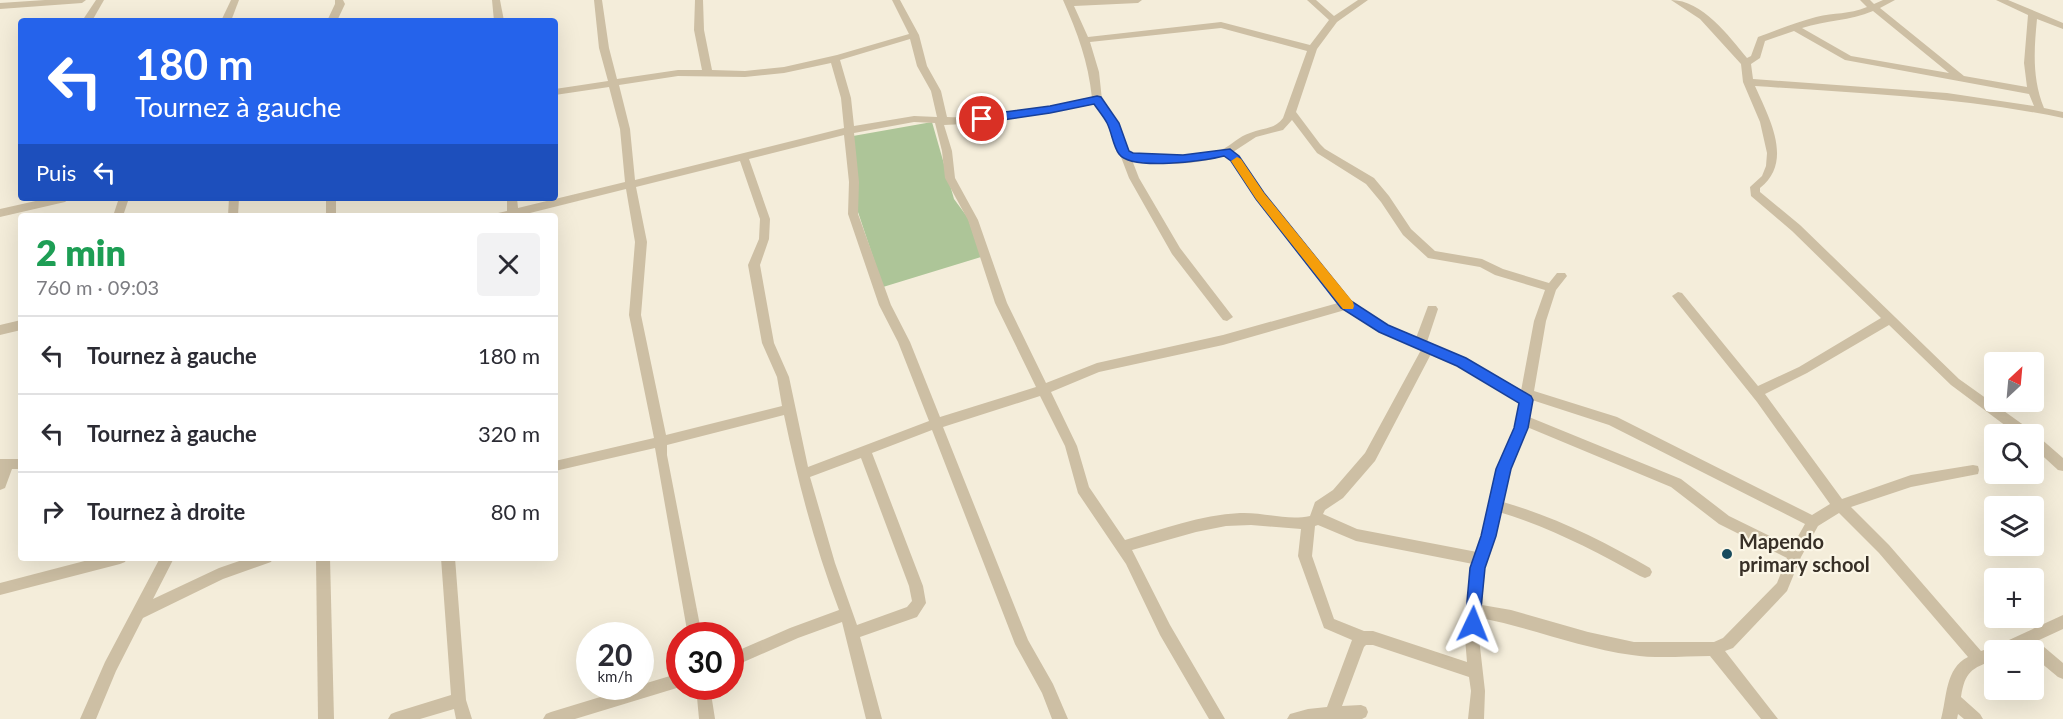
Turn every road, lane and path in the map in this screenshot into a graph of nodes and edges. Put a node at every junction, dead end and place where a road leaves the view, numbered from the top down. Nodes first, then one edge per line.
1 (82, 0) edge
2 (100, 0) edge
3 (235, 0) edge
4 (339, 0) edge
5 (496, 0) edge
6 (598, 0) edge
7 (699, 0) edge
8 (897, 0) edge
9 (1138, 0) edge
10 (1311, 0) edge
11 (1364, 0) edge
12 (1675, 0) edge
13 (1864, 0) edge
14 (1891, 0) edge
15 (2000, 0) edge
16 (16, 2) edge
17 (1068, 2) edge
18 (0, 6) edge
19 (1874, 8) junction
20 (2033, 15) junction
21 (89, 18) edge
22 (227, 18) edge
23 (333, 18) edge
24 (499, 18) edge
25 (1334, 20) junction
26 (2063, 26) edge
27 (1797, 27) junction
28 (914, 35) junction
29 (1085, 40) junction
30 (1312, 49) junction
31 (834, 57) junction
32 (1746, 63) junction
33 (708, 74) junction
34 (1962, 78) junction
35 (1748, 82) junction
36 (612, 84) junction
37 (2031, 91) junction
38 (558, 92) edge
39 (1097, 100) junction
40 (2040, 109) junction
41 (1290, 113) junction
42 (2063, 115) edge
43 (942, 118) junction
44 (847, 130) junction
45 (1226, 152) junction
46 (1124, 153) junction
47 (743, 156) junction
48 (630, 184) junction
49 (42, 201) edge
50 (27, 203) edge
51 (0, 213) edge
52 (517, 213) edge
53 (1561, 276) dead end
54 (1551, 288) junction
55 (1678, 296) dead end
56 (1346, 305) junction
57 (1432, 309) dead end
58 (1227, 317) dead end
59 (1889, 319) junction
60 (18, 327) edge
61 (0, 330) edge
62 (1424, 346) junction
63 (1043, 390) junction
64 (1757, 392) junction
65 (1527, 397) junction
66 (789, 409) junction
67 (1523, 420) junction
68 (935, 424) junction
69 (2013, 424) edge
70 (661, 442) junction
71 (2044, 449) edge
72 (866, 451) junction
73 (10, 464) edge
74 (558, 466) edge
75 (2063, 466) edge
76 (1973, 470) dead end
77 (803, 474) junction
78 (0, 484) edge
79 (1495, 505) junction
80 (1840, 505) junction
81 (1313, 522) junction
82 (1813, 522) junction
83 (1123, 547) junction
84 (1795, 555) junction
85 (1481, 559) junction
86 (108, 561) edge
87 (165, 561) edge
88 (257, 561) edge
89 (323, 561) edge
90 (448, 561) edge
91 (1645, 572) dead end
92 (0, 589) edge
93 (1474, 610) junction
94 (139, 613) junction
95 (847, 614) junction
96 (692, 622) edge
97 (2063, 622) edge
98 (852, 633) junction
99 (1363, 638) junction
100 (2028, 640) edge
101 (1714, 649) junction
102 (744, 655) edge
103 (2044, 656) edge
104 (1984, 657) edge
105 (1979, 659) junction
106 (1476, 672) junction
107 (2063, 672) edge
108 (666, 684) edge
109 (1952, 699) junction
110 (459, 700) junction
111 (705, 700) edge
112 (1361, 712) dead end
113 (1332, 714) junction
114 (1477, 718) edge
115 (88, 719) edge
116 (326, 719) edge
117 (396, 719) edge
118 (464, 719) edge
119 (551, 719) edge
120 (707, 719) edge
121 (874, 719) edge
122 (1060, 719) edge
123 (1217, 719) edge
124 (1295, 719) edge
125 (1770, 719) edge
126 (1949, 719) edge
127 (1975, 719) edge

1 - 16 street
2 - 21 street
3 - 22 street
4 - 23 street
5 - 24 street
6 - 36 street
7 - 33 street
8 - 28 street
9 - 17 street
10 - 25 street
11 - 25 street
12 - 32 street
13 - 19 street
14 - 19 street
15 - 20 street
16 - 18 street
17 - 29 street
19 - 27 street
19 - 34 street
20 - 26 street
20 - 37 street
25 - 30 street
27 - 32 street
27 - 34 street
28 - 31 street
28 - 43 street
29 - 30 street
29 - 39 street
30 - 41 street
31 - 33 street
31 - 44 street
32 - 35 street
33 - 36 street
34 - 37 street
35 - 40 street
35 - 59 street
36 - 38 street
36 - 48 street
37 - 40 street
39 - 43 street
39 - 46 street
40 - 42 street
41 - 45 street
41 - 54 street
43 - 44 street
43 - 63 street
44 - 47 street
44 - 68 street
45 - 46 street
45 - 56 street
46 - 58 street
47 - 48 street
47 - 66 street
48 - 52 street
48 - 70 street
49 - 50 street
50 - 51 street
53 - 54 street
54 - 65 street
55 - 64 street
56 - 62 street
56 - 63 street
57 - 62 street
59 - 64 street
59 - 69 street
60 - 61 street
62 - 65 street
62 - 81 street
63 - 68 street
63 - 83 street
64 - 80 street
65 - 67 street
65 - 82 street
66 - 70 street
66 - 77 street
67 - 79 street
67 - 84 street
68 - 72 street
68 - 122 street
70 - 74 street
70 - 96 street
71 - 75 street
72 - 77 street
72 - 98 street
73 - 78 street
76 - 80 street
77 - 95 street
79 - 85 street
79 - 91 street
80 - 82 street
80 - 105 street
81 - 83 street
81 - 85 street
81 - 99 street
82 - 84 street
83 - 123 street
84 - 101 street
85 - 93 street
86 - 92 street
87 - 94 street
88 - 94 street
89 - 116 street
90 - 110 street
93 - 101 street
93 - 106 street
94 - 115 street
95 - 98 street
95 - 102 street
97 - 100 street
98 - 121 street
99 - 106 street
99 - 113 street
101 - 125 street
103 - 107 street
104 - 105 street
105 - 109 street
106 - 114 street
108 - 119 street
109 - 126 street
109 - 127 street
110 - 117 street
110 - 118 street
111 - 120 street
112 - 113 street
113 - 124 street

